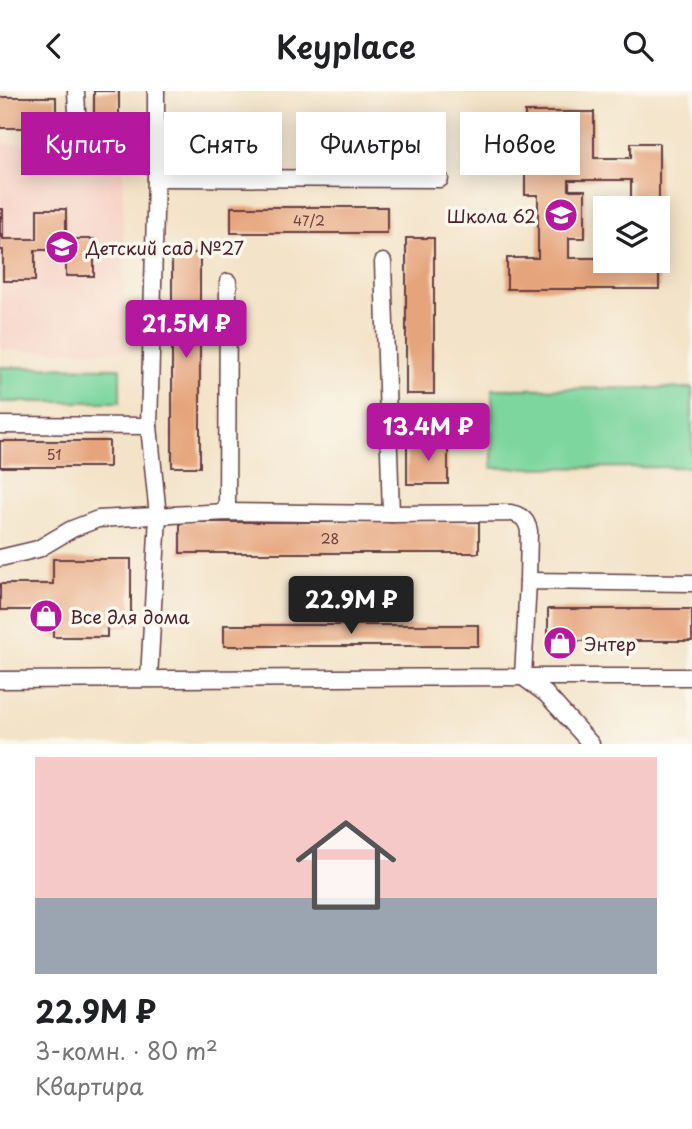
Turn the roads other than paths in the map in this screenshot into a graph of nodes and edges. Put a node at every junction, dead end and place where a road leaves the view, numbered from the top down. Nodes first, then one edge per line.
1 (76, 91) edge
2 (156, 91) edge
3 (77, 112) dead end
4 (156, 178) junction
5 (440, 179) dead end
6 (383, 262) dead end
7 (228, 282) dead end
8 (0, 425) edge
9 (149, 426) junction
10 (227, 512) junction
11 (391, 514) junction
12 (158, 516) junction
13 (0, 558) edge
14 (528, 581) junction
15 (692, 583) edge
16 (523, 677) junction
17 (692, 677) edge
18 (149, 678) junction
19 (0, 680) edge
20 (591, 744) edge

1 - 3 lane
2 - 4 lane
4 - 5 lane
4 - 9 lane
6 - 11 lane
7 - 10 lane
8 - 9 lane
9 - 12 lane
10 - 11 lane
10 - 12 lane
11 - 14 lane
12 - 13 lane
12 - 18 lane
14 - 15 lane
14 - 16 lane
16 - 17 lane
16 - 18 lane
16 - 20 lane
18 - 19 lane

